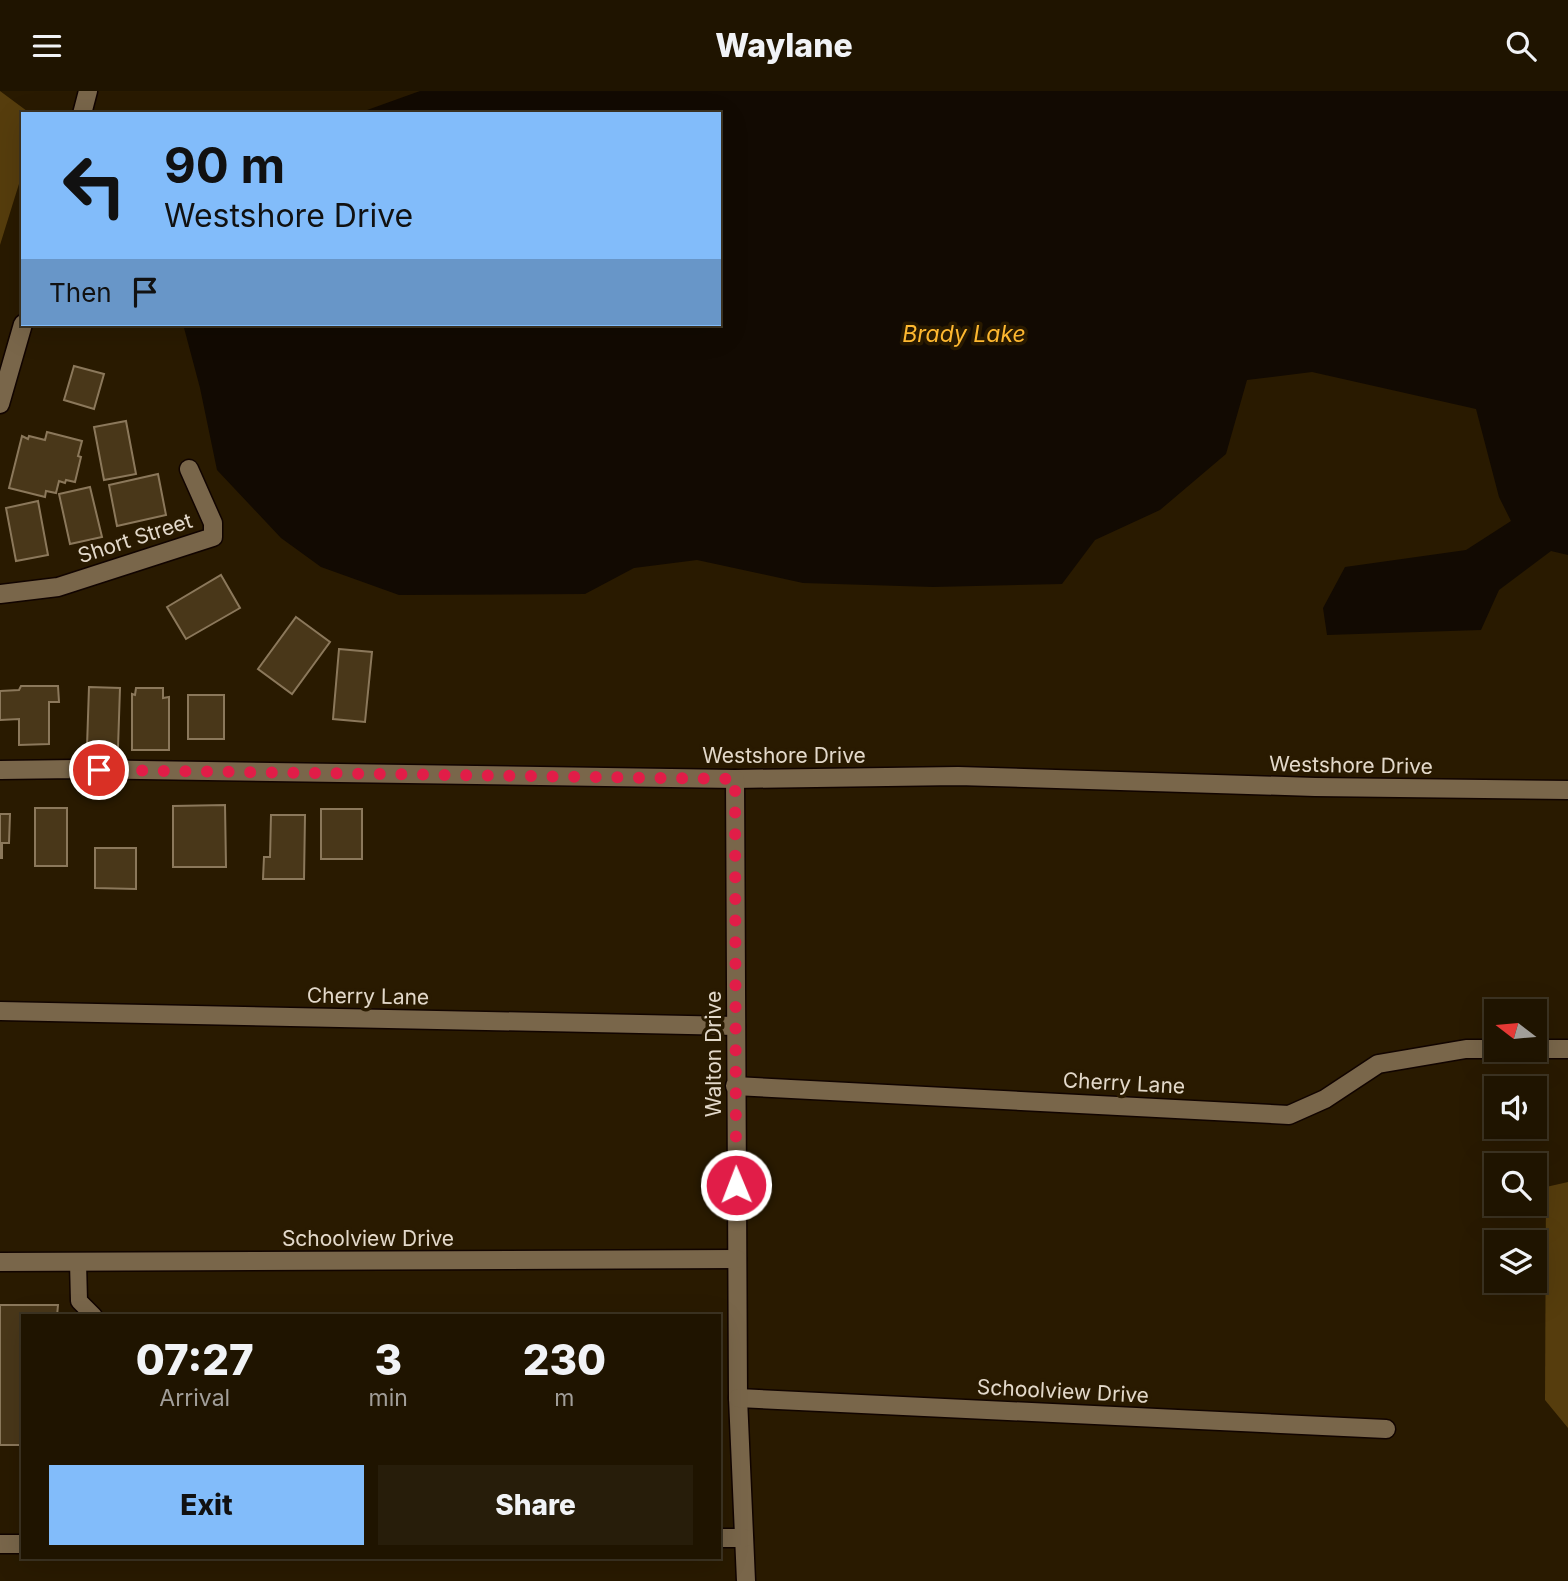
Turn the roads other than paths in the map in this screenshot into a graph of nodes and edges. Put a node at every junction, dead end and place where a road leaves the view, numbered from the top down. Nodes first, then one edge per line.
1 (88, 91) edge
2 (83, 112) edge
3 (22, 326) edge
4 (0, 404) edge
5 (189, 469) dead end
6 (0, 594) edge
7 (0, 770) edge
8 (735, 779) junction
9 (1568, 790) edge
10 (0, 1011) edge
11 (736, 1026) junction
12 (1484, 1049) edge
13 (1547, 1049) edge
14 (1568, 1049) edge
15 (735, 1086) junction
16 (737, 1259) junction
17 (0, 1262) edge
18 (78, 1262) junction
19 (92, 1314) edge
20 (738, 1398) junction
21 (1386, 1429) dead end
22 (721, 1538) edge
23 (744, 1538) junction
24 (0, 1544) edge
25 (21, 1544) edge
26 (746, 1581) edge

1 - 2 street
3 - 4 street
5 - 6 street, Short Street
7 - 8 street, Westshore Drive
8 - 9 street, Westshore Drive
8 - 11 street, Walton Drive
10 - 11 street, Cherry Lane
11 - 15 street, Walton Drive
12 - 15 street, Cherry Lane
13 - 14 street
15 - 16 street, Walton Drive
16 - 18 street, Schoolview Drive
16 - 20 street, Walton Drive
17 - 18 street, Schoolview Drive
18 - 19 lane
20 - 21 street, Schoolview Drive
20 - 23 street, Walton Drive
22 - 23 street
23 - 26 street, Walton Drive
24 - 25 street

